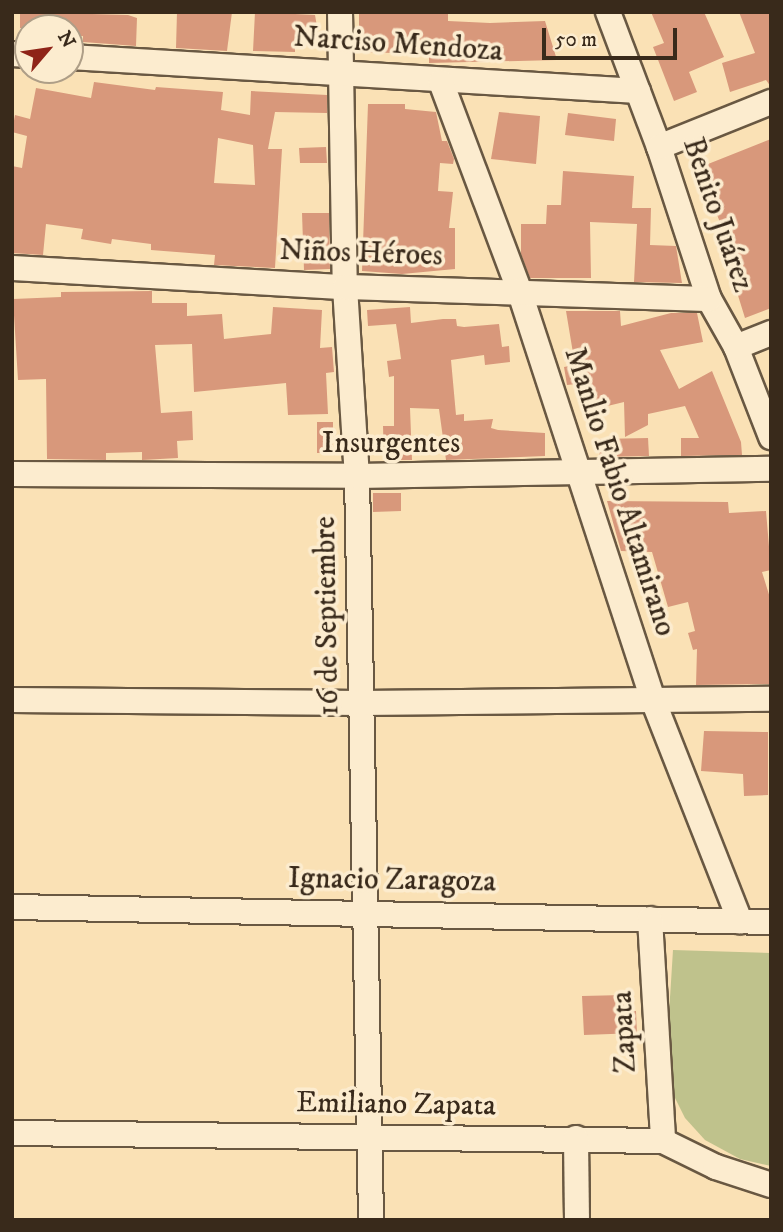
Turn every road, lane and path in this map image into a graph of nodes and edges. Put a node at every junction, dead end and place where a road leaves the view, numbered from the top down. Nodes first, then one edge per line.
1 (340, 12) edge
2 (608, 12) edge
3 (84, 58) edge
4 (341, 72) junction
5 (440, 82) junction
6 (638, 91) junction
7 (771, 102) edge
8 (659, 147) junction
9 (12, 268) edge
10 (345, 286) junction
11 (519, 290) junction
12 (709, 299) junction
13 (771, 333) edge
14 (736, 347) junction
15 (771, 437) edge
16 (771, 469) edge
17 (581, 473) junction
18 (12, 474) edge
19 (357, 476) junction
20 (771, 699) edge
21 (12, 700) edge
22 (653, 700) junction
23 (361, 703) junction
24 (12, 907) edge
25 (366, 911) junction
26 (650, 919) junction
27 (740, 921) junction
28 (771, 922) edge
29 (12, 1133) edge
30 (370, 1136) junction
31 (576, 1138) junction
32 (663, 1140) junction
33 (771, 1185) edge
34 (371, 1220) edge
35 (576, 1220) edge

1 - 4 street, 16 de Septiembre
2 - 6 street, Benito Juárez
3 - 4 street, Narciso Mendoza
4 - 5 street, Narciso Mendoza
4 - 10 street, 16 de Septiembre
5 - 6 street, Narciso Mendoza
5 - 11 street, Manlio Fabio Altamirano
6 - 8 street, Benito Juárez
7 - 8 street
8 - 12 street, Benito Juárez
9 - 10 street, Niños Héroes
10 - 11 street, Niños Héroes
10 - 19 street, 16 de Septiembre
11 - 12 street, Niños Héroes
11 - 17 street, Manlio Fabio Altamirano
12 - 14 street, Benito Juárez
13 - 14 street
14 - 15 street, Benito Juárez
16 - 17 street, Insurgentes
17 - 19 street, Insurgentes
17 - 22 street, Manlio Fabio Altamirano
18 - 19 street, Insurgentes
19 - 23 street, 16 de Septiembre
20 - 22 street
21 - 23 street
22 - 23 street
22 - 27 street, Manlio Fabio Altamirano
23 - 25 street, 16 de Septiembre
24 - 25 street, Ignacio Zaragoza
25 - 26 street, Ignacio Zaragoza
25 - 30 street, 16 de Septiembre
26 - 27 street, Ignacio Zaragoza
26 - 32 street, Zapata
27 - 28 street, Ignacio Zaragoza
29 - 30 street, Emiliano Zapata
30 - 31 street, Emiliano Zapata
30 - 34 street, 16 de Septiembre
31 - 32 street, Emiliano Zapata
31 - 35 street
32 - 33 street, Emiliano Zapata

